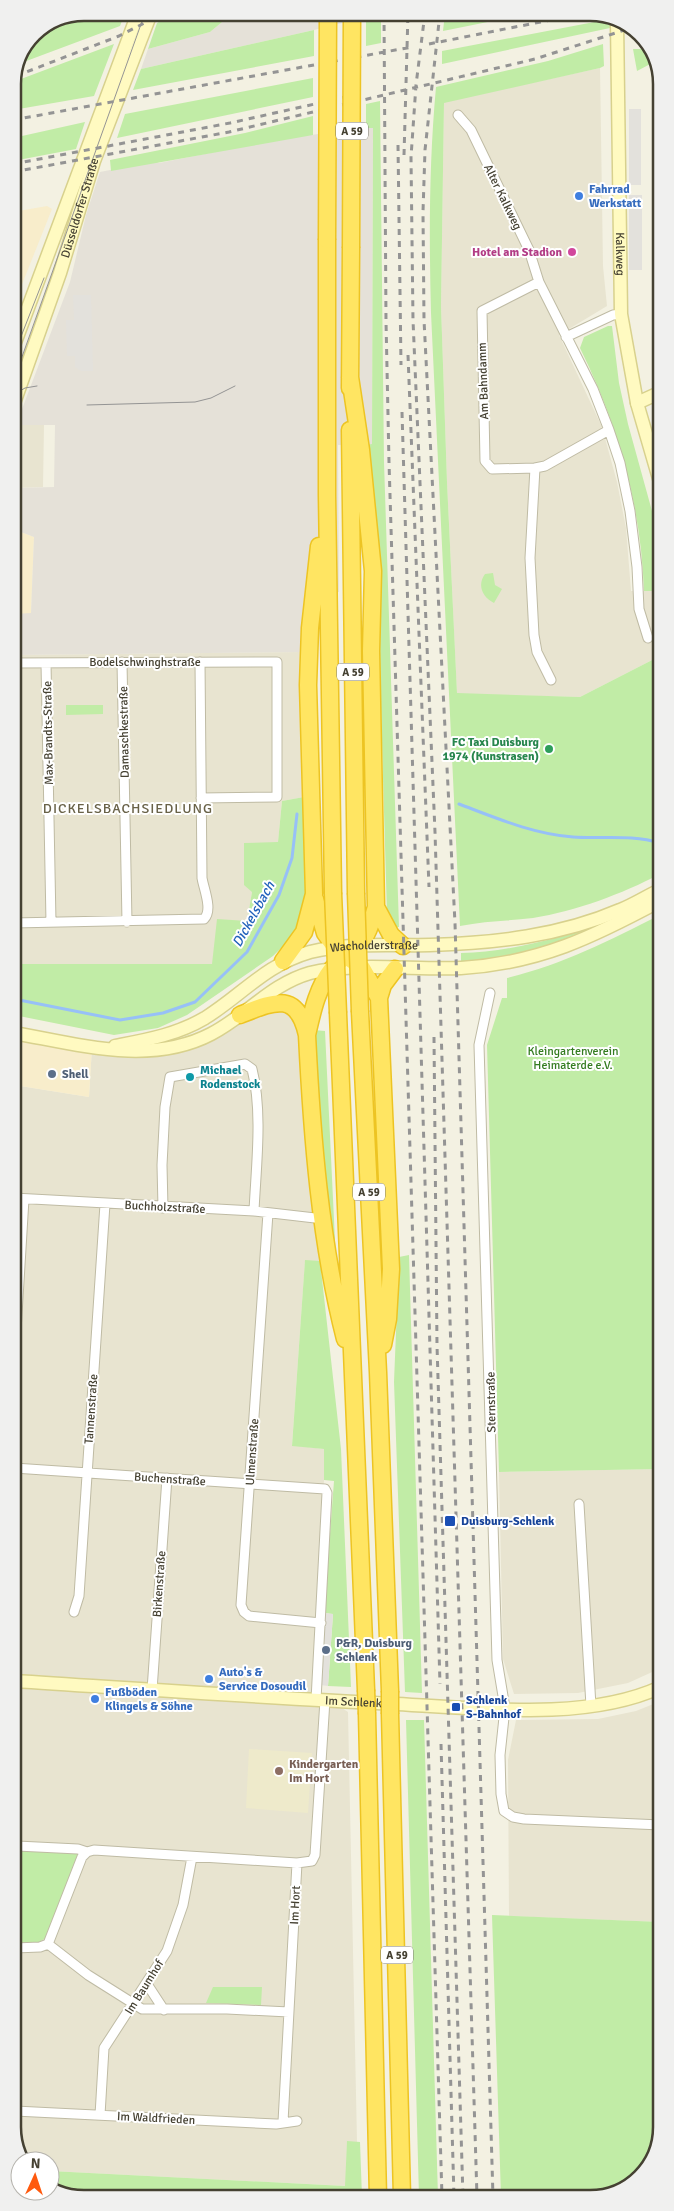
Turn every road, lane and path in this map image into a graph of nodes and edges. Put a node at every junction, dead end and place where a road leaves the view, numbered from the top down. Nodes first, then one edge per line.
1 (135, 21) edge
2 (148, 21) edge
3 (328, 21) edge
4 (352, 21) edge
5 (617, 28) edge
6 (458, 115) dead end
7 (539, 282) junction
8 (621, 314) junction
9 (21, 326) edge
10 (566, 337) junction
11 (21, 383) edge
12 (653, 396) edge
13 (637, 403) junction
14 (609, 430) junction
15 (356, 450) junction
16 (653, 458) edge
17 (535, 468) junction
18 (320, 596) junction
19 (648, 638) dead end
20 (122, 662) junction
21 (200, 662) junction
22 (21, 663) edge
23 (46, 663) junction
24 (551, 680) dead end
25 (201, 798) junction
26 (314, 894) junction
27 (653, 894) edge
28 (653, 905) edge
29 (376, 907) junction
30 (21, 922) edge
31 (52, 922) junction
32 (127, 922) junction
33 (359, 945) junction
34 (403, 946) junction
35 (341, 951) junction
36 (283, 961) junction
37 (362, 968) junction
38 (395, 969) junction
39 (331, 970) junction
40 (490, 994) dead end
41 (379, 998) junction
42 (240, 1015) junction
43 (21, 1034) edge
44 (307, 1035) junction
45 (105, 1048) junction
46 (21, 1199) edge
47 (24, 1199) junction
48 (105, 1204) junction
49 (163, 1208) junction
50 (254, 1212) junction
51 (319, 1212) junction
52 (268, 1213) junction
53 (21, 1248) edge
54 (378, 1372) junction
55 (353, 1373) junction
56 (21, 1468) edge
57 (87, 1473) junction
58 (167, 1478) junction
59 (250, 1484) junction
60 (578, 1504) dead end
61 (74, 1612) dead end
62 (321, 1622) junction
63 (21, 1681) edge
64 (152, 1690) junction
65 (653, 1690) edge
66 (320, 1700) junction
67 (591, 1706) junction
68 (505, 1708) junction
69 (653, 1825) edge
70 (21, 1846) edge
71 (87, 1852) junction
72 (192, 1857) junction
73 (297, 1863) junction
74 (48, 1944) junction
75 (21, 1948) edge
76 (147, 1984) junction
77 (134, 2004) junction
78 (164, 2010) junction
79 (289, 2012) junction
80 (21, 2110) edge
81 (100, 2115) junction
82 (297, 2121) dead end
83 (283, 2122) junction
84 (378, 2190) edge
85 (402, 2190) edge

1 - 9 street, Düsseldorfer Straße
2 - 11 street, Düsseldorfer Straße
3 - 18 highway, A 59, bridge
4 - 15 highway, A 59, bridge
5 - 8 street, Kalkweg
6 - 7 street, Alter Kalkweg
7 - 10 street, Alter Kalkweg
7 - 17 street, Am Bahndamm
8 - 10 street
8 - 13 street, Kalkweg
10 - 14 street, Alter Kalkweg
12 - 13 street
13 - 16 street, Kalkweg
14 - 17 street, Am Bahndamm
14 - 19 street
15 - 29 highway, A 59
15 - 54 highway, A 59, bridge
17 - 24 street
18 - 26 highway
18 - 55 highway, A 59, bridge
20 - 21 street, Bodelschwinghstraße
20 - 23 street, Bodelschwinghstraße
20 - 32 street, Damaschkestraße
21 - 25 street
21 - 25 street, Bodelschwinghstraße
22 - 23 street, Bodelschwinghstraße
23 - 31 street, Max-Brandts-Straße
25 - 32 street
26 - 35 highway
26 - 36 highway
27 - 34 street, Wacholderstraße
28 - 38 street, Wacholderstraße
29 - 33 highway
29 - 34 highway
30 - 31 street
31 - 32 street
33 - 34 street, Wacholderstraße
33 - 35 highway
35 - 36 street, Wacholderstraße
35 - 37 highway
35 - 39 highway
36 - 45 street, Wacholderstraße
37 - 38 street, Wacholderstraße
37 - 39 street, Wacholderstraße
37 - 41 highway
38 - 41 highway
39 - 42 street, Wacholderstraße
39 - 44 highway
40 - 68 street, Sternstraße
41 - 54 highway
42 - 44 highway
42 - 45 street, Wacholderstraße
43 - 45 street, Wacholderstraße
44 - 51 highway
46 - 47 street, Buchholzstraße
47 - 48 street, Buchholzstraße
47 - 53 street
48 - 49 street, Buchholzstraße
48 - 57 street, Tannenstraße
49 - 50 street, Buchholzstraße
49 - 50 street
50 - 52 street, Buchholzstraße
51 - 52 street, Buchholzstraße
51 - 55 highway, A 59
52 - 59 street, Ulmenstraße
54 - 85 highway, A 59, bridge
55 - 84 highway, A 59, bridge
56 - 57 street, Buchenstraße
57 - 58 street, Buchenstraße
57 - 61 street, Tannenstraße
58 - 59 street, Buchenstraße
58 - 64 street, Birkenstraße
59 - 62 street, Ulmenstraße
59 - 62 street, Buchenstraße
60 - 67 street
62 - 66 street
63 - 64 street, Im Schlenk
64 - 66 street, Im Schlenk
65 - 67 street, Im Schlenk
66 - 68 street, Im Schlenk
66 - 73 street
67 - 68 street, Im Schlenk
68 - 69 street, Sternstraße
70 - 71 street
71 - 72 street
71 - 74 street
72 - 73 street
72 - 76 street, Im Baumhof
73 - 79 street, Im Hort
74 - 75 street
74 - 77 street
76 - 77 street, Im Baumhof
76 - 78 street
77 - 78 street
77 - 81 street, Im Baumhof
78 - 79 street
79 - 83 street, Im Hort
80 - 81 street, Im Waldfrieden
81 - 83 street, Im Waldfrieden
82 - 83 street, Im Waldfrieden

